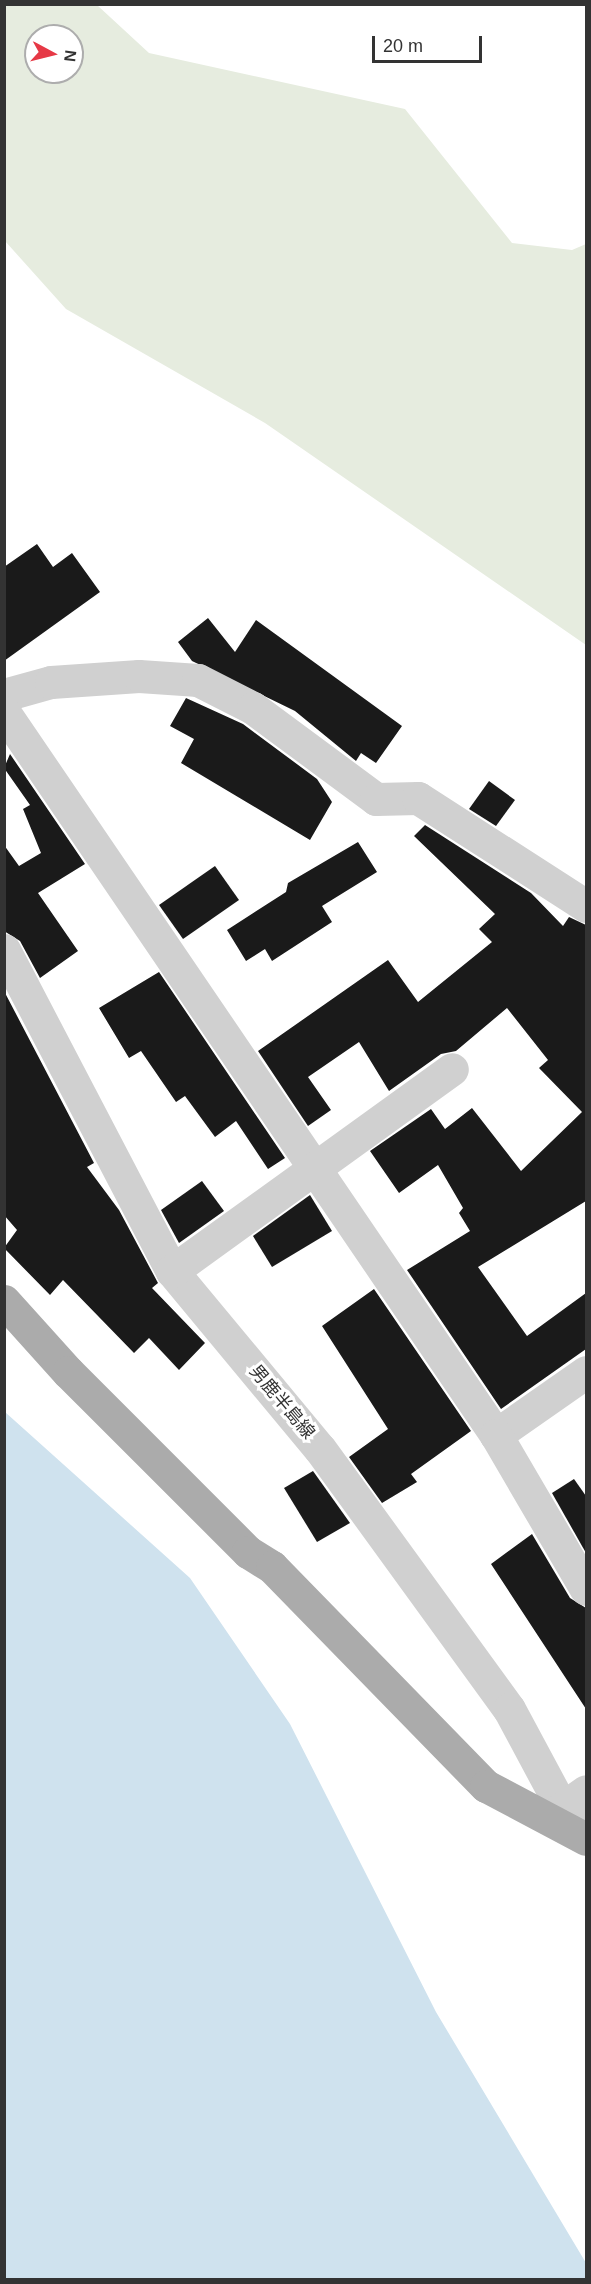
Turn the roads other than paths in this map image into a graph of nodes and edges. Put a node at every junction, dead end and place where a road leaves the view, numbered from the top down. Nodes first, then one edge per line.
1 (4, 695) edge
2 (4, 712) edge
3 (586, 906) edge
4 (4, 951) edge
5 (452, 1069) dead end
6 (313, 1167) junction
7 (172, 1271) junction
8 (4, 1301) edge
9 (586, 1372) edge
10 (496, 1435) junction
11 (586, 1589) edge
12 (574, 1799) edge
13 (586, 1838) edge

1 - 3 street
2 - 6 street
4 - 7 street, 男鹿半島線
5 - 6 street
6 - 7 street
6 - 10 street
7 - 12 street, 男鹿半島線
8 - 13 main road, 男鹿半島線
9 - 10 street
10 - 11 street
12 - 13 street, 男鹿半島線

